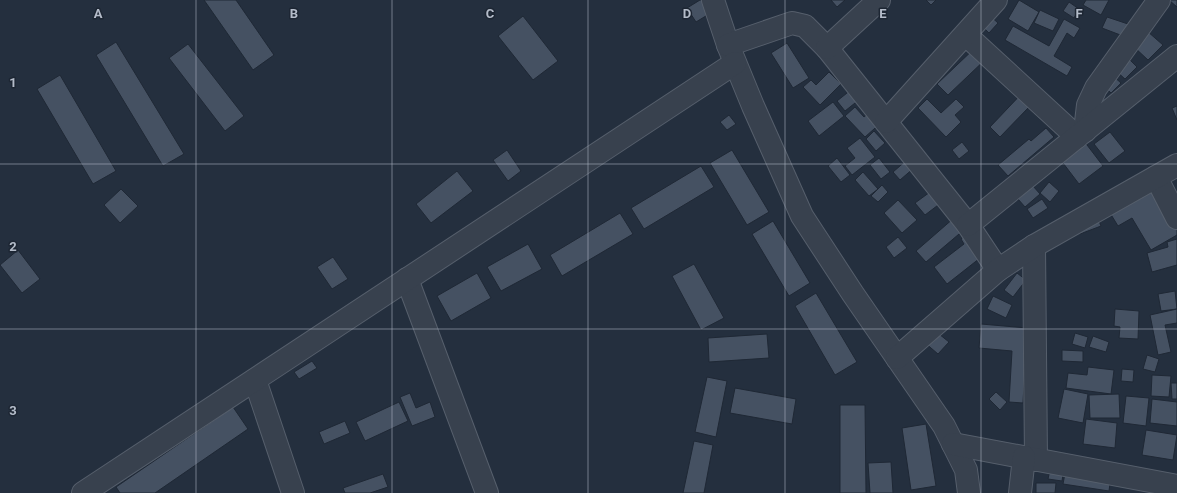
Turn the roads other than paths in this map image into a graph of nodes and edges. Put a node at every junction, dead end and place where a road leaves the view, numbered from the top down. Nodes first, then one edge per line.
1 (713, 0) edge
2 (879, 0) edge
3 (996, 0) edge
4 (1159, 0) edge
5 (966, 35) junction
6 (827, 48) junction
7 (731, 54) junction
8 (1177, 56) edge
9 (886, 122) junction
10 (1081, 134) junction
11 (1177, 165) edge
12 (1156, 177) junction
13 (1177, 218) edge
14 (968, 225) junction
15 (1034, 246) junction
16 (998, 270) junction
17 (407, 279) junction
18 (897, 358) junction
19 (255, 380) junction
20 (953, 444) junction
21 (1030, 458) junction
22 (1177, 486) edge
23 (83, 493) edge
24 (292, 493) edge
25 (487, 493) edge
26 (969, 493) edge
27 (1020, 493) edge

1 - 7 street
2 - 6 street
3 - 5 street
4 - 10 street
5 - 9 street
5 - 10 street
6 - 7 street
6 - 9 street
7 - 17 street
7 - 18 street
8 - 10 street
9 - 14 street
10 - 14 street
11 - 12 street
12 - 13 street
12 - 15 street
14 - 16 street
15 - 16 street
15 - 21 street
16 - 18 street
17 - 19 street
17 - 25 street
18 - 20 street
19 - 23 street
19 - 24 street
20 - 21 street
20 - 26 street
21 - 22 street
21 - 27 street

